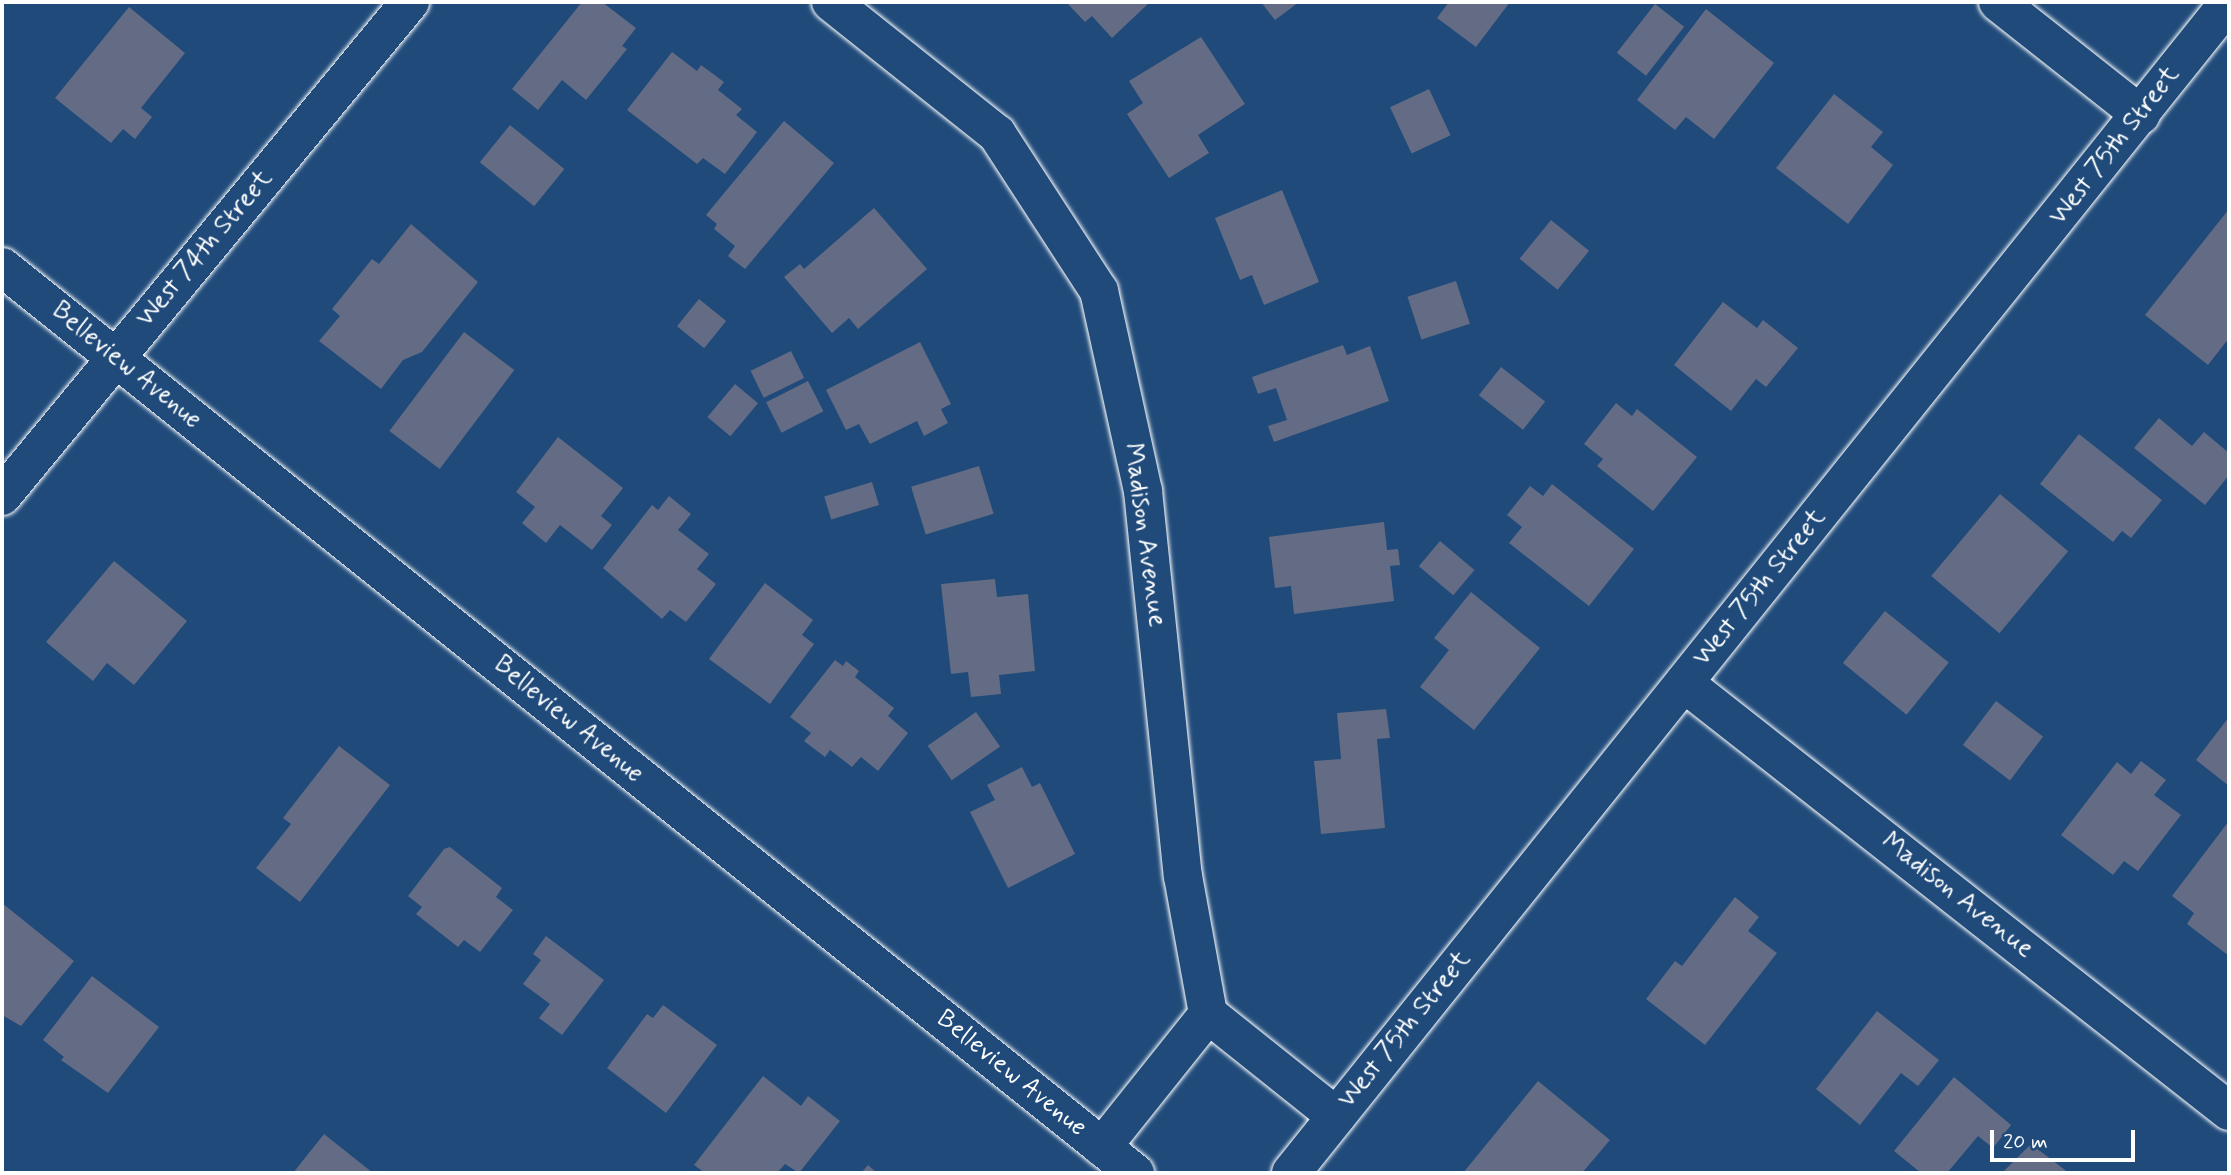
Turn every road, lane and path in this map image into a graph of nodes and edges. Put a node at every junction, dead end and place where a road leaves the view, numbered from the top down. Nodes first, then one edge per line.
1 (410, 2) edge
2 (831, 2) edge
3 (1998, 2) edge
4 (2224, 18) edge
5 (2141, 115) junction
6 (2, 267) edge
7 (116, 358) junction
8 (2, 496) edge
9 (1684, 683) junction
10 (1208, 1014) junction
11 (2229, 1111) edge
12 (1336, 1116) junction
13 (1102, 1147) junction
14 (1135, 1173) edge
15 (1292, 1173) edge

1 - 7 street, West 74th Street
2 - 10 street, Madison Avenue
3 - 5 street
4 - 5 street, West 75th Street
5 - 9 street, West 75th Street
6 - 7 street, Belleview Avenue
7 - 8 street, West 74th Street
7 - 13 street, Belleview Avenue
9 - 11 street, Madison Avenue
9 - 12 street, West 75th Street
10 - 12 street
10 - 13 street
12 - 15 street, West 75th Street
13 - 14 street, Belleview Avenue

